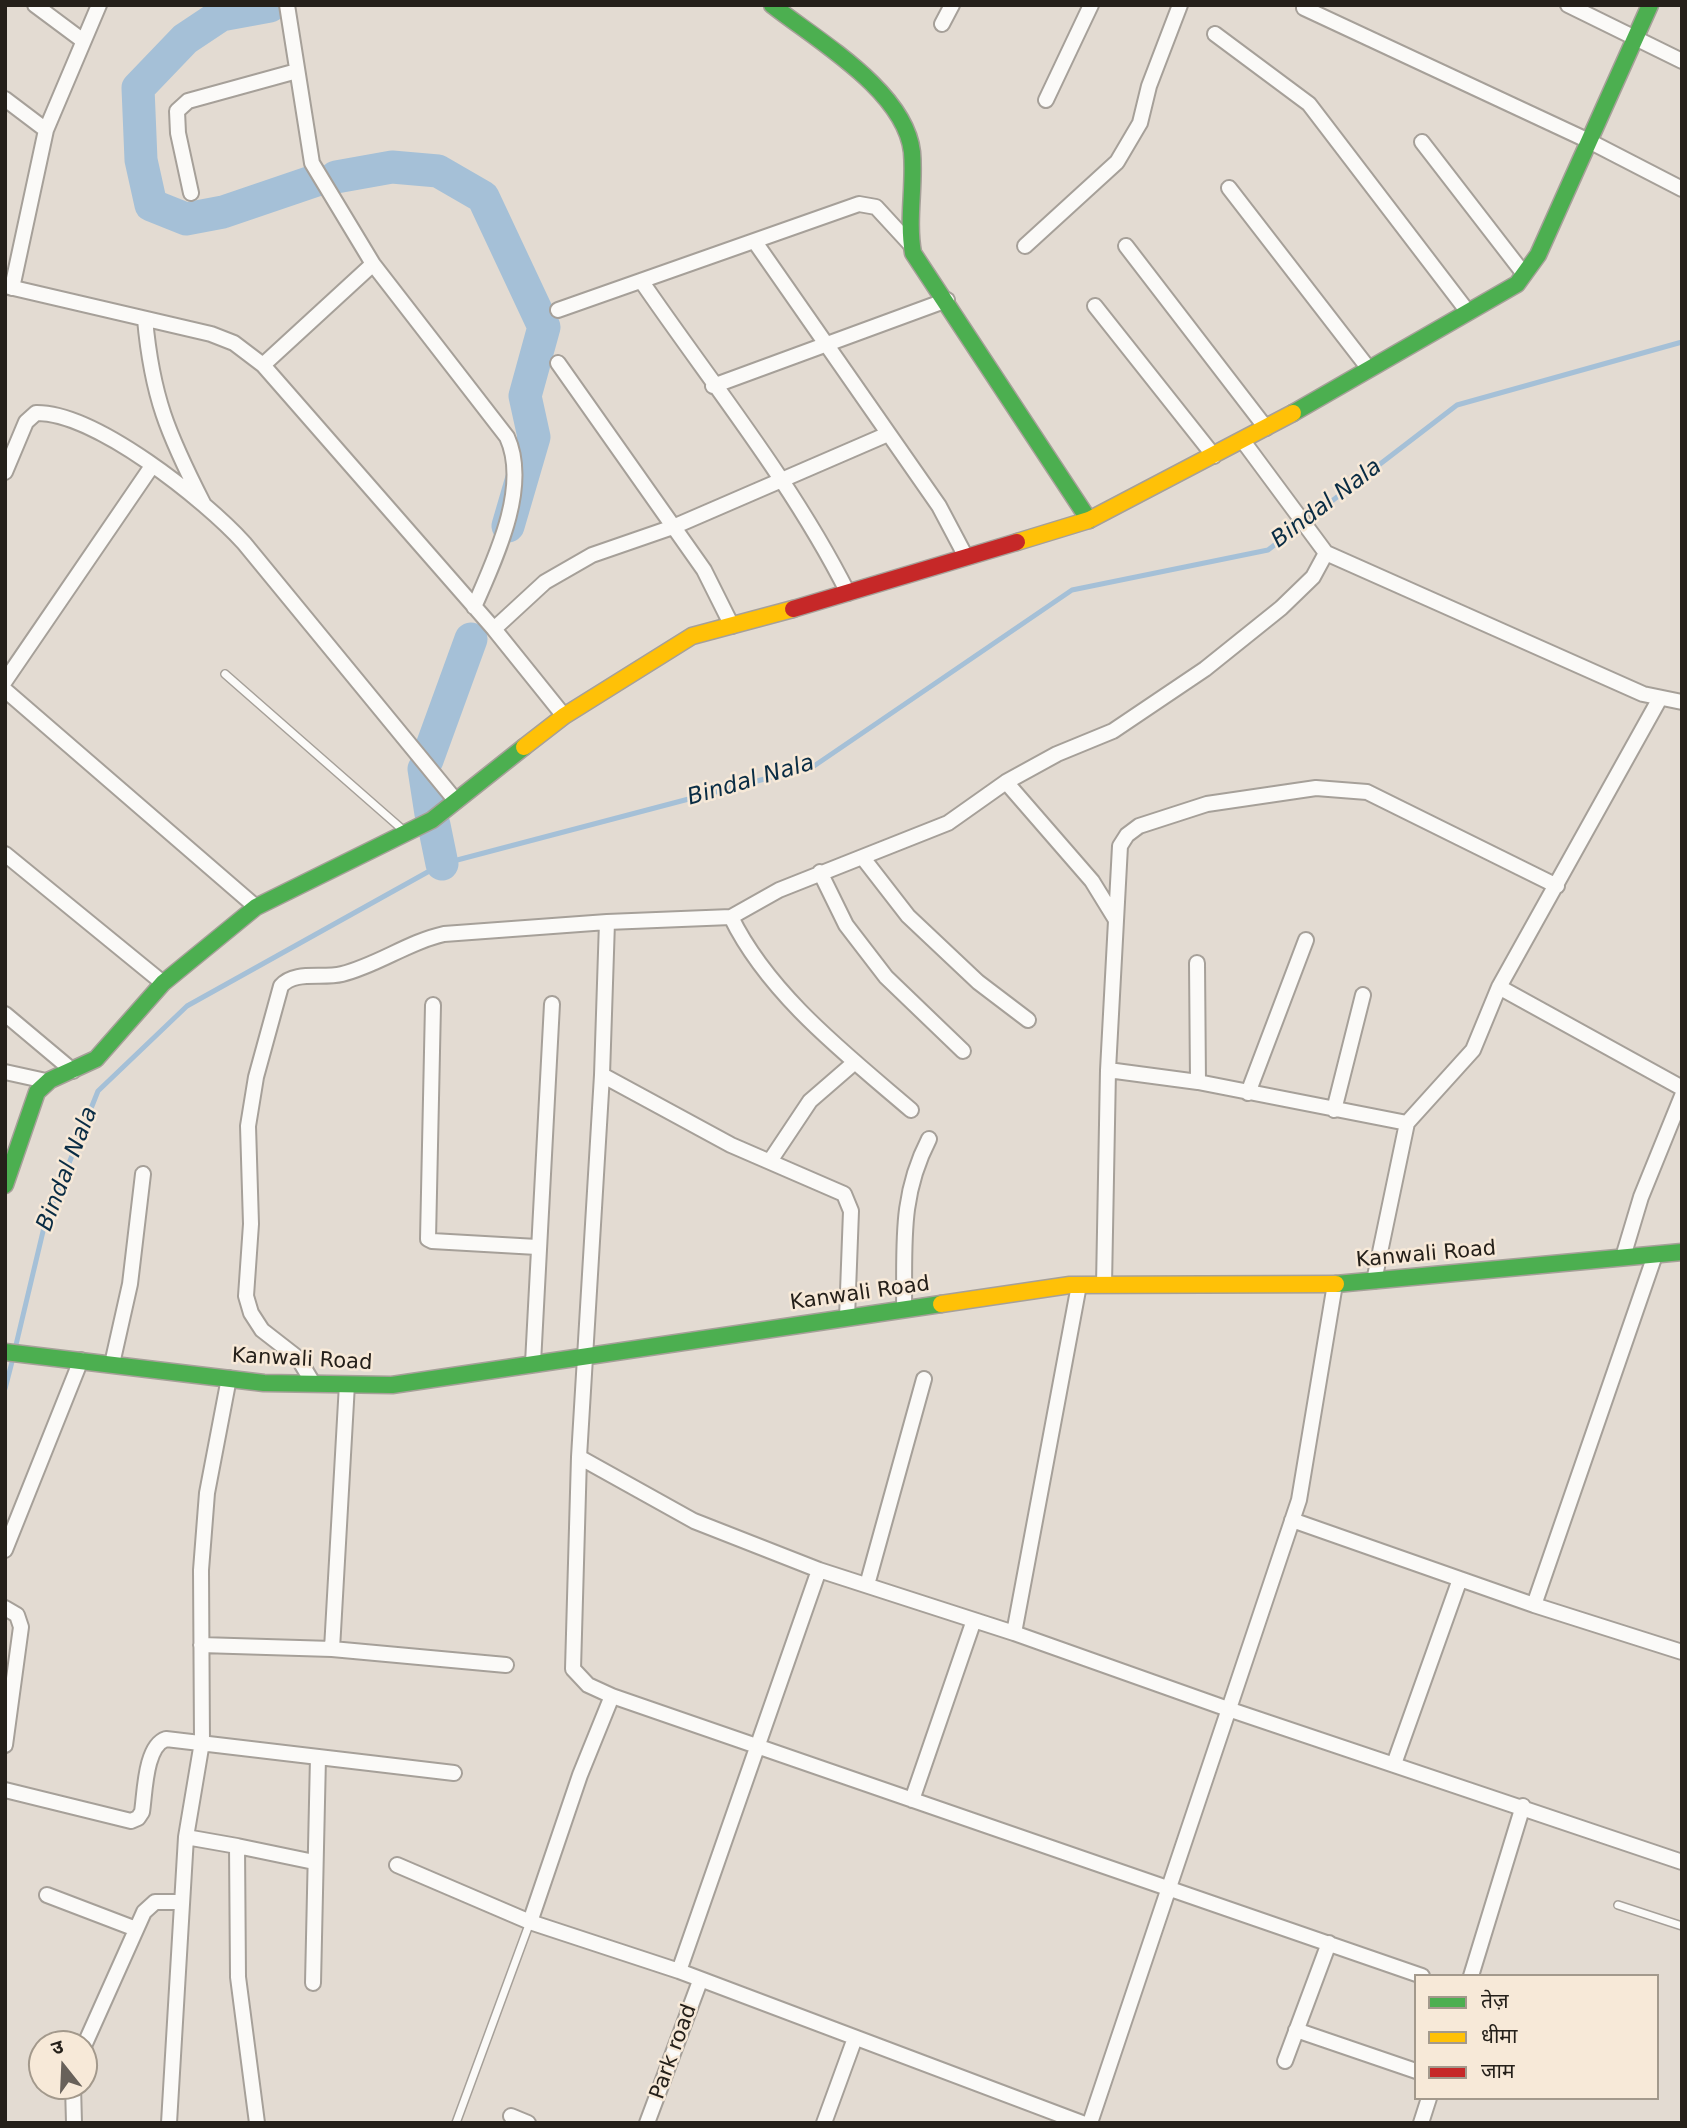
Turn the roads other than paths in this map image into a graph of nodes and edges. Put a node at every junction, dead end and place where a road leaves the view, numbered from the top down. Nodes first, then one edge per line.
1 (35, 5) edge
2 (99, 5) edge
3 (287, 5) edge
4 (772, 5) edge
5 (952, 5) edge
6 (1091, 5) edge
7 (1180, 5) edge
8 (1568, 5) edge
9 (1650, 5) edge
10 (1304, 8) dead end
11 (942, 23) dead end
12 (1215, 34) dead end
13 (1635, 38) junction
14 (82, 40) junction
15 (1682, 61) edge
16 (297, 71) junction
17 (5, 99) edge
18 (1046, 100) dead end
19 (46, 130) junction
20 (1589, 141) junction
21 (1422, 142) dead end
22 (1229, 188) dead end
23 (1682, 189) edge
24 (191, 193) dead end
25 (755, 242) junction
26 (911, 245) junction
27 (1025, 246) dead end
28 (1126, 246) dead end
29 (373, 264) junction
30 (1524, 274) junction
31 (642, 282) junction
32 (9, 287) edge
33 (947, 300) junction
34 (1095, 306) dead end
35 (558, 310) dead end
36 (1468, 312) junction
37 (145, 319) junction
38 (828, 344) junction
39 (558, 363) dead end
40 (263, 365) junction
41 (1369, 369) junction
42 (713, 386) junction
43 (1266, 428) junction
44 (888, 434) junction
45 (1243, 441) junction
46 (1214, 456) junction
47 (152, 466) junction
48 (5, 472) edge
49 (780, 479) junction
50 (206, 507) junction
51 (1089, 520) junction
52 (673, 527) junction
53 (1322, 550) junction
54 (967, 557) junction
55 (848, 593) junction
56 (474, 607) junction
57 (732, 625) junction
58 (494, 629) junction
59 (225, 674) dead end
60 (5, 681) edge
61 (5, 690) edge
62 (1659, 700) junction
63 (1682, 702) edge
64 (565, 716) junction
65 (1006, 782) junction
66 (456, 801) junction
67 (406, 833) junction
68 (5, 854) edge
69 (863, 858) junction
70 (820, 872) junction
71 (1558, 886) junction
72 (256, 907) junction
73 (731, 917) junction
74 (1115, 920) junction
75 (607, 922) junction
76 (1306, 940) dead end
77 (1197, 963) dead end
78 (163, 983) junction
79 (1499, 987) junction
80 (1363, 995) dead end
81 (552, 1004) dead end
82 (433, 1005) dead end
83 (5, 1014) edge
84 (1028, 1020) dead end
85 (963, 1051) dead end
86 (855, 1062) junction
87 (73, 1070) junction
88 (1108, 1070) junction
89 (5, 1072) edge
90 (602, 1075) junction
91 (46, 1081) junction
92 (1198, 1082) junction
93 (1682, 1088) edge
94 (1248, 1093) junction
95 (1682, 1096) edge
96 (911, 1110) dead end
97 (1334, 1110) junction
98 (1407, 1123) junction
99 (929, 1139) dead end
100 (770, 1161) junction
101 (144, 1174) dead end
102 (5, 1185) edge
103 (537, 1247) junction
104 (1682, 1252) edge
105 (1655, 1255) junction
106 (1623, 1257) junction
107 (1374, 1281) junction
108 (1335, 1284) junction
109 (1079, 1285) junction
110 (1104, 1285) junction
111 (904, 1309) junction
112 (847, 1318) junction
113 (5, 1352) edge
114 (585, 1355) junction
115 (80, 1360) junction
116 (533, 1363) junction
117 (113, 1364) junction
118 (229, 1378) junction
119 (925, 1379) dead end
120 (313, 1383) junction
121 (347, 1384) junction
122 (579, 1457) junction
123 (1292, 1520) junction
124 (5, 1550) edge
125 (819, 1570) junction
126 (1460, 1579) junction
127 (867, 1585) junction
128 (1534, 1605) junction
129 (5, 1608) edge
130 (974, 1620) junction
131 (1014, 1633) junction
132 (201, 1645) junction
133 (332, 1649) junction
134 (1682, 1652) edge
135 (506, 1665) dead end
136 (612, 1696) junction
137 (1228, 1709) junction
138 (202, 1742) junction
139 (5, 1745) edge
140 (757, 1747) junction
141 (318, 1757) junction
142 (1394, 1764) junction
143 (454, 1773) dead end
144 (5, 1790) edge
145 (912, 1800) junction
146 (1523, 1806) junction
147 (186, 1837) junction
148 (237, 1846) junction
149 (1682, 1861) edge
150 (314, 1862) junction
151 (397, 1865) dead end
152 (1170, 1887) junction
153 (47, 1895) dead end
154 (181, 1902) junction
155 (1618, 1905) dead end
156 (530, 1922) junction
157 (1682, 1926) edge
158 (136, 1929) junction
159 (1328, 1943) junction
160 (679, 1971) junction
161 (1416, 1974) edge
162 (1472, 1974) edge
163 (700, 1981) junction
164 (313, 1983) dead end
165 (91, 2030) edge
166 (1296, 2030) junction
167 (855, 2038) junction
168 (1285, 2061) dead end
169 (1414, 2070) edge
170 (73, 2100) edge
171 (1428, 2100) edge
172 (511, 2116) dead end
173 (74, 2123) edge
174 (169, 2123) edge
175 (257, 2123) edge
176 (456, 2123) edge
177 (528, 2123) edge
178 (648, 2123) edge
179 (824, 2123) edge
180 (1082, 2123) edge
181 (1090, 2123) edge
182 (1421, 2123) edge

1 - 14 street
2 - 14 street
3 - 16 street
4 - 26 street
5 - 11 street
6 - 18 street
7 - 27 street
8 - 13 street
9 - 13 street
10 - 20 street
12 - 36 street
13 - 15 street
13 - 20 street
14 - 19 street
16 - 24 street
16 - 29 street
17 - 19 street
19 - 32 street
20 - 23 street
20 - 30 street
21 - 30 street
22 - 41 street
25 - 26 street
25 - 31 street
25 - 38 street
26 - 33 street
28 - 43 street
29 - 40 street
29 - 56 street
30 - 36 street
31 - 35 street
31 - 42 street
32 - 37 street
33 - 38 street
33 - 51 street
34 - 46 street
36 - 41 street
37 - 40 street
37 - 50 street
38 - 42 street
38 - 44 street
39 - 52 street
40 - 56 street
41 - 43 street
42 - 49 street
43 - 45 street
44 - 49 street
44 - 54 street
45 - 46 street
45 - 53 street
46 - 51 street
47 - 48 street
47 - 50 street
47 - 60 street
49 - 52 street
49 - 55 street
50 - 66 street
51 - 54 street
52 - 57 street
52 - 58 street
53 - 62 street
53 - 65 street
54 - 55 street
55 - 57 street
56 - 58 street
57 - 64 street
58 - 64 street
59 - 67 lane
61 - 72 street
62 - 63 street
62 - 71 street
64 - 66 street
65 - 69 street
65 - 74 street
66 - 67 street
67 - 72 street
68 - 78 street
69 - 70 street
69 - 84 street
70 - 73 street
70 - 85 street
71 - 74 street
71 - 79 street
72 - 78 street
73 - 75 street
73 - 86 street
74 - 88 street
75 - 90 street
75 - 120 street
76 - 94 street
77 - 92 street
78 - 87 street
79 - 93 street
79 - 98 street
80 - 97 street
81 - 103 street
82 - 103 street
83 - 87 street
86 - 96 street
86 - 100 street
87 - 91 street
88 - 92 street
88 - 110 street
89 - 91 street
90 - 100 street
90 - 114 street
91 - 102 street
92 - 94 street
94 - 97 street
95 - 106 street
97 - 98 street
98 - 107 street
99 - 111 street
100 - 112 street
101 - 117 street
103 - 116 street
104 - 105 street, Kanwali Road
105 - 106 street, Kanwali Road
105 - 128 street
106 - 107 street, Kanwali Road
107 - 108 street, Kanwali Road
108 - 110 street, Kanwali Road
108 - 123 street
109 - 110 street, Kanwali Road
109 - 111 street, Kanwali Road
109 - 131 street
111 - 112 street, Kanwali Road
112 - 114 street, Kanwali Road
113 - 115 street, Kanwali Road
114 - 116 street, Kanwali Road
114 - 122 street
115 - 117 street, Kanwali Road
115 - 124 street
116 - 121 street, Kanwali Road
117 - 118 street, Kanwali Road
118 - 120 street, Kanwali Road
118 - 132 street
119 - 127 street
120 - 121 street, Kanwali Road
121 - 133 street
122 - 125 street
122 - 136 street
123 - 126 street
123 - 137 street
125 - 127 street
125 - 140 street
126 - 128 street
126 - 142 street
127 - 130 street
128 - 134 street
129 - 139 street
130 - 131 street
130 - 145 street
131 - 137 street
132 - 133 street
132 - 138 street
133 - 135 street
136 - 140 street
136 - 156 street
137 - 142 street
137 - 152 street
138 - 141 street
138 - 144 street
138 - 147 street
140 - 145 street
140 - 160 street
141 - 143 street
141 - 150 street
142 - 146 street
145 - 152 street
146 - 149 street
146 - 162 street
147 - 148 street
147 - 154 street
148 - 150 street
148 - 175 street
150 - 164 street
151 - 156 street
152 - 159 street
152 - 181 street
153 - 158 street
154 - 158 street
154 - 174 street
155 - 157 lane
156 - 160 street
156 - 176 lane
158 - 165 street
159 - 161 street
159 - 166 street
160 - 163 street
163 - 167 street
163 - 178 street, Park road
166 - 168 street
166 - 169 street
167 - 179 street
167 - 180 street
170 - 173 street
171 - 182 street
172 - 177 street

